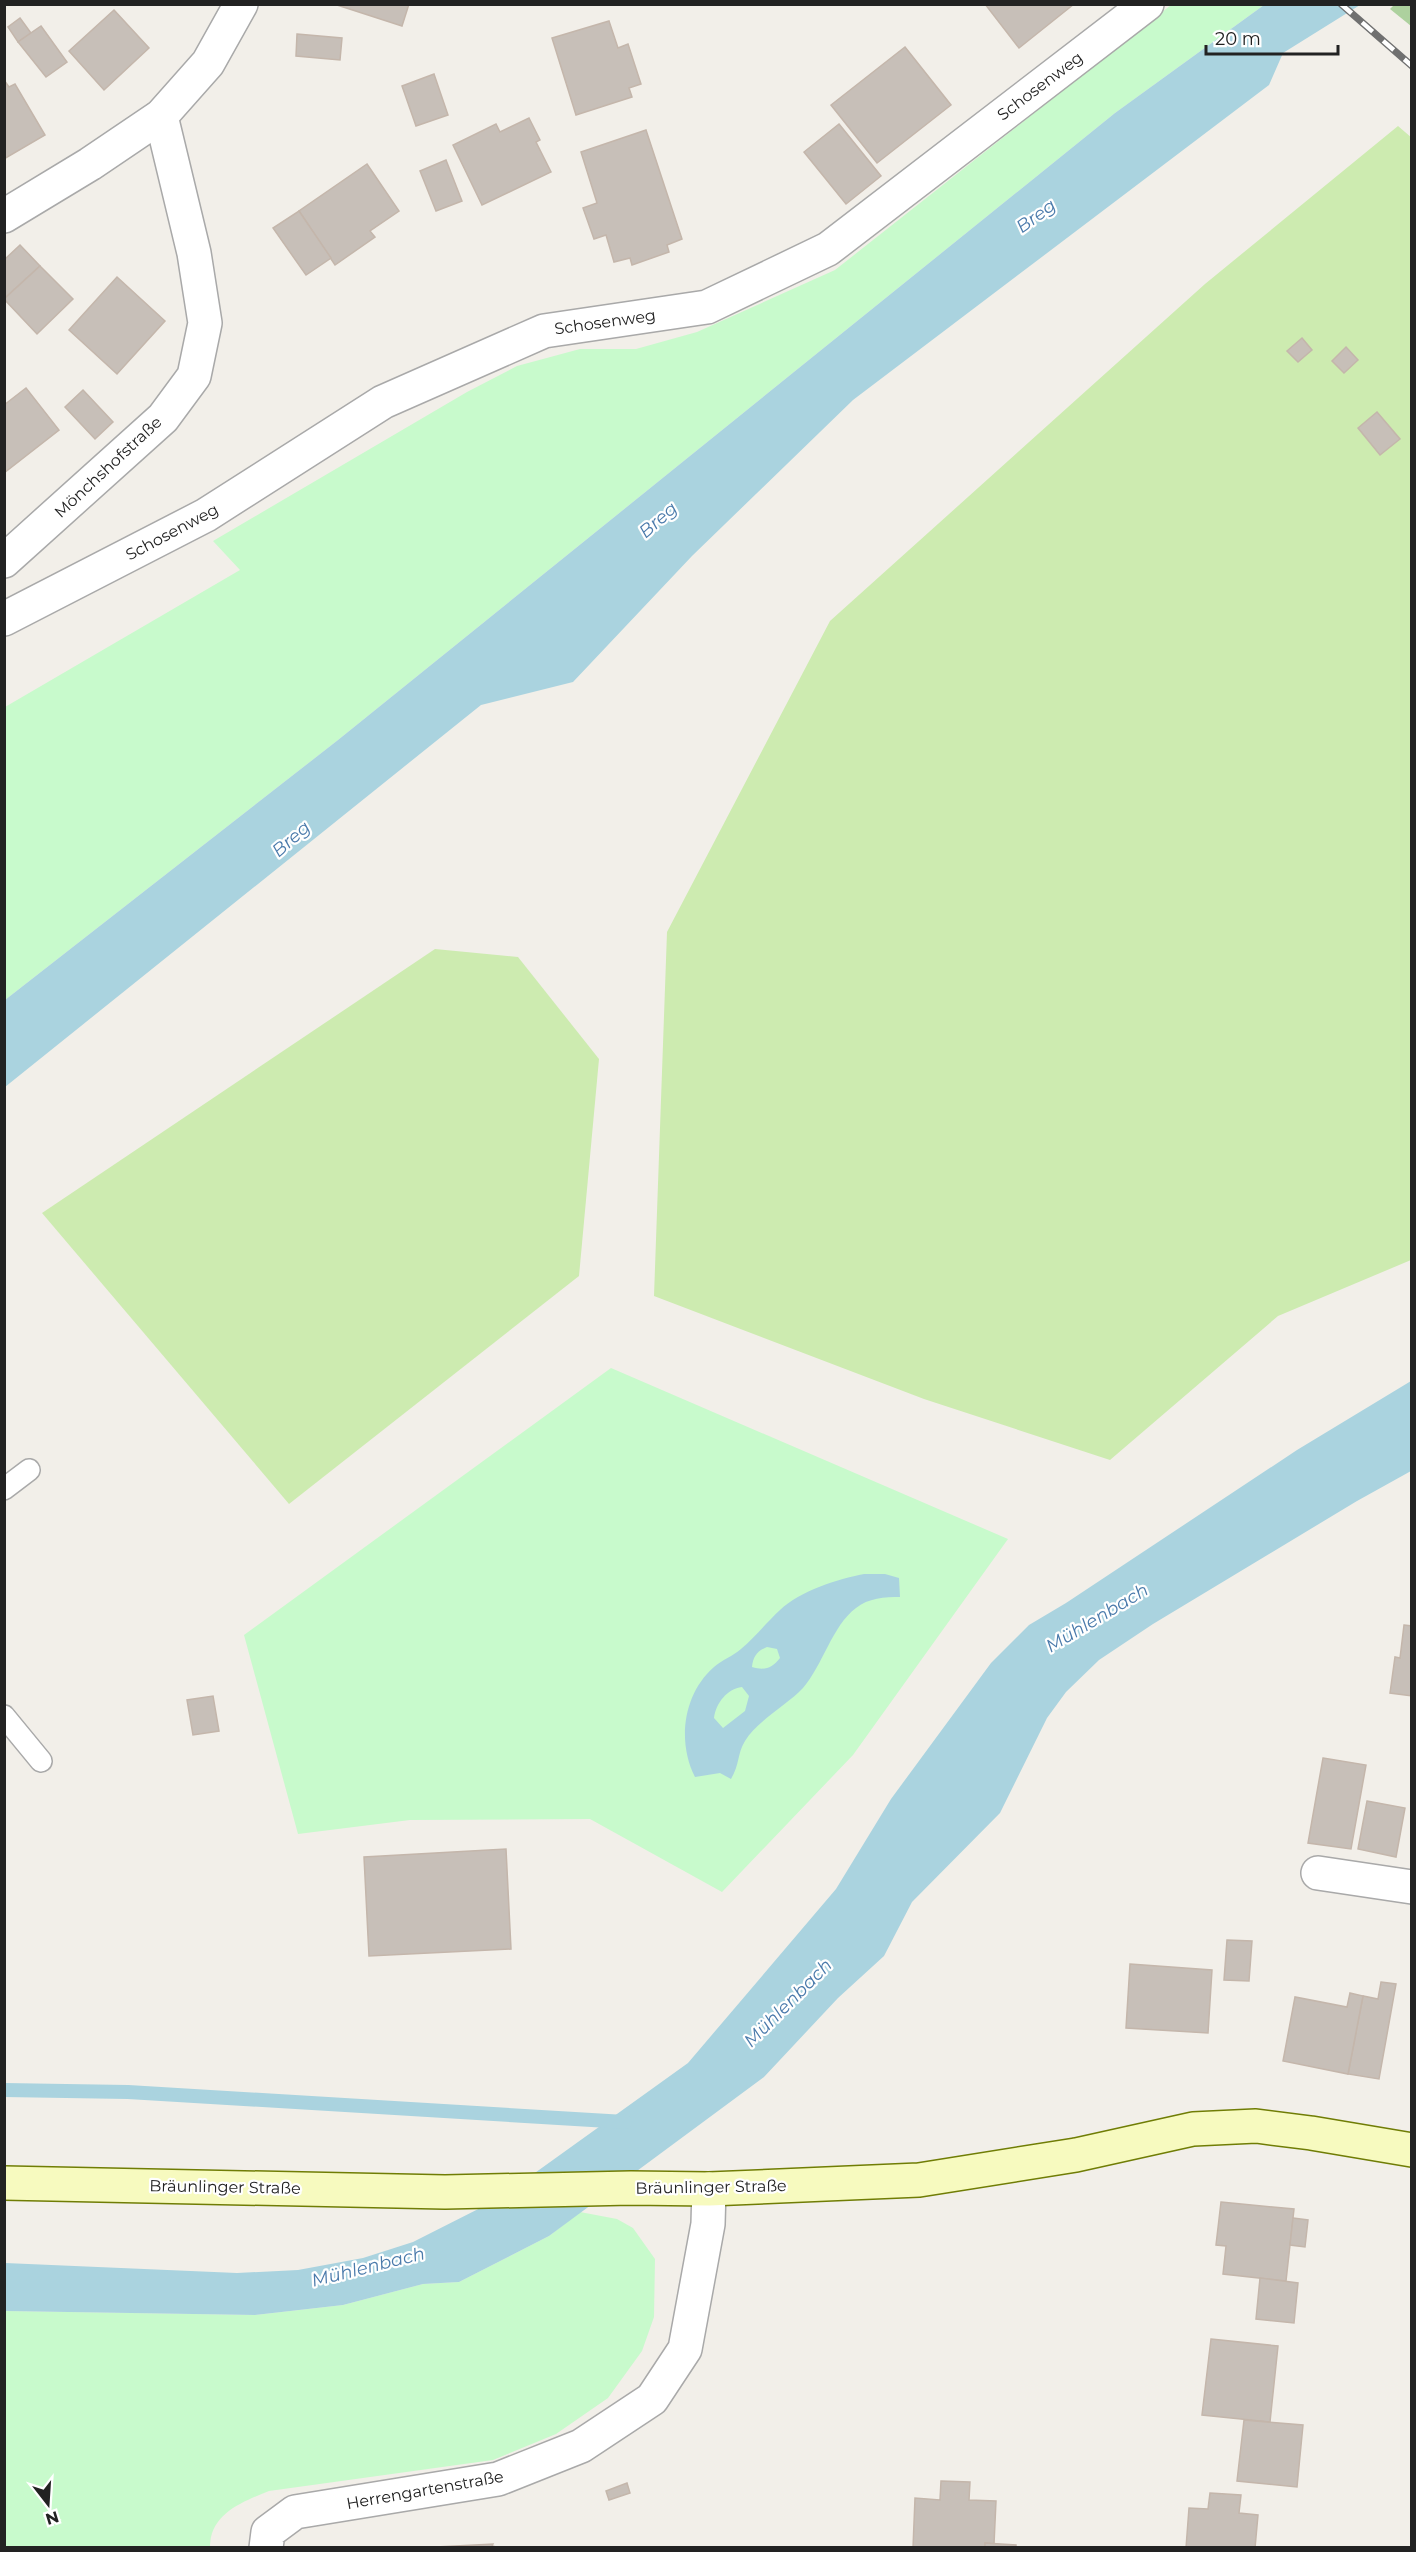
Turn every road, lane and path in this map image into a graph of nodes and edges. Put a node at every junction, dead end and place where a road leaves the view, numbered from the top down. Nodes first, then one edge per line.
1 (241, 4) edge
2 (1147, 4) edge
3 (161, 116) junction
4 (4, 216) edge
5 (4, 561) edge
6 (4, 619) edge
7 (29, 1470) dead end
8 (4, 1489) edge
9 (4, 1716) edge
10 (41, 1761) dead end
11 (1318, 1874) dead end
12 (1412, 1887) edge
13 (1412, 2150) edge
14 (4, 2183) edge
15 (709, 2189) junction
16 (266, 2547) edge

1 - 3 street
2 - 6 street, Schosenweg
3 - 4 street
3 - 5 street, Mönchshofstraße
7 - 8 lane
9 - 10 lane
11 - 12 street
13 - 15 main road, Bräunlinger Straße
14 - 15 main road, Bräunlinger Straße
15 - 16 street, Herrengartenstraße

